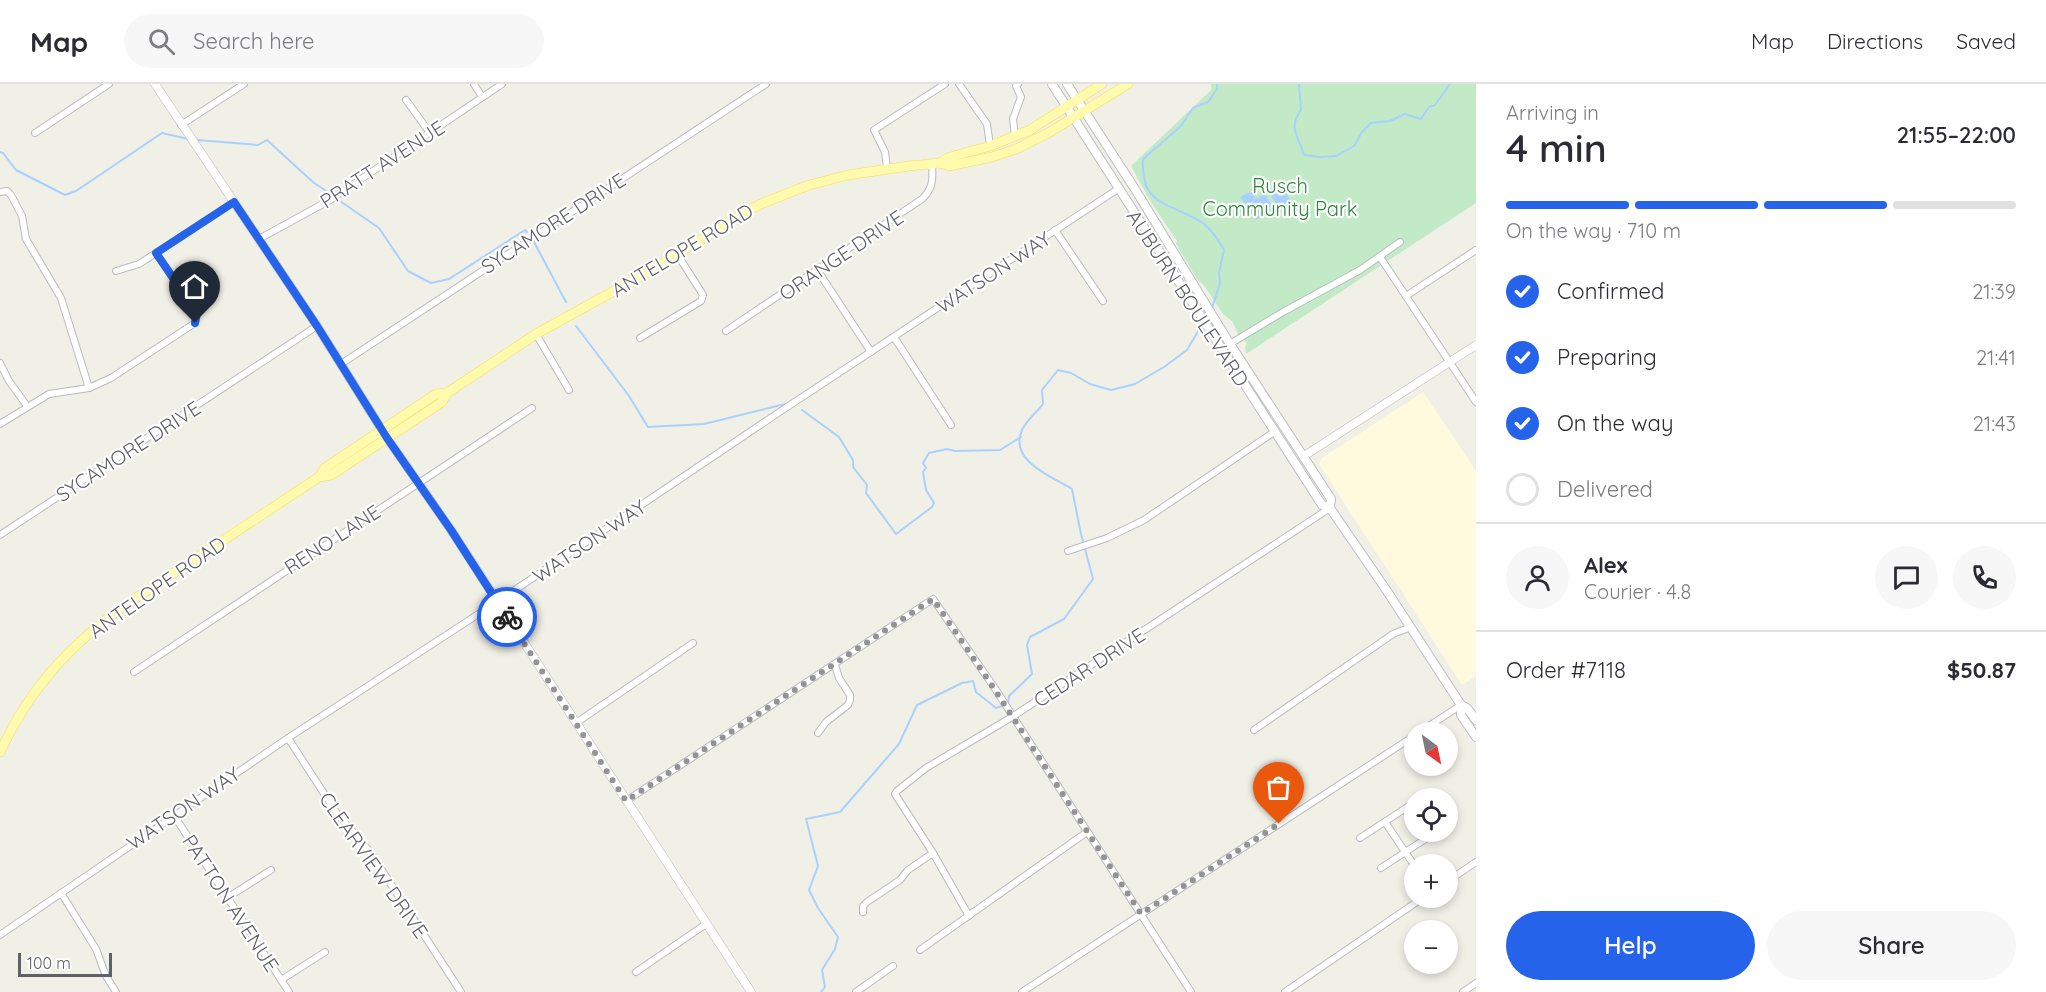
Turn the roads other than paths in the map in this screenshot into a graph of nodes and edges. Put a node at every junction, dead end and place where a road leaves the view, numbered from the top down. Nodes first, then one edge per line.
1 (108, 84) edge
2 (155, 84) edge
3 (244, 84) edge
4 (474, 84) edge
5 (502, 84) edge
6 (766, 84) edge
7 (945, 84) edge
8 (959, 84) edge
9 (1018, 84) edge
10 (1052, 84) edge
11 (1067, 84) edge
12 (1102, 84) edge
13 (1128, 84) edge
14 (482, 97) junction
15 (406, 100) dead end
16 (1078, 100) junction
17 (1067, 108) junction
18 (1085, 111) junction
19 (1074, 118) junction
20 (183, 128) junction
21 (34, 133) dead end
22 (430, 133) junction
23 (1015, 136) junction
24 (990, 146) junction
25 (936, 164) junction
26 (887, 168) junction
27 (1118, 189) junction
28 (0, 192) edge
29 (234, 202) junction
30 (1055, 230) junction
31 (259, 239) junction
32 (1400, 242) dead end
33 (1476, 250) edge
34 (156, 253) junction
35 (677, 254) junction
36 (1380, 257) junction
37 (116, 271) dead end
38 (818, 271) junction
39 (1406, 296) junction
40 (1103, 301) dead end
41 (317, 326) junction
42 (726, 331) dead end
43 (536, 334) junction
44 (894, 337) junction
45 (640, 338) dead end
46 (1230, 344) junction
47 (1476, 345) edge
48 (1221, 349) junction
49 (872, 352) junction
50 (0, 363) edge
51 (1449, 363) junction
52 (340, 364) junction
53 (89, 388) junction
54 (569, 390) dead end
55 (1476, 402) edge
56 (27, 406) junction
57 (532, 408) dead end
58 (0, 424) edge
59 (951, 425) dead end
60 (1274, 432) junction
61 (385, 434) junction
62 (1304, 456) junction
63 (418, 483) junction
64 (1330, 508) junction
65 (0, 535) edge
66 (1068, 551) dead end
67 (497, 602) junction
68 (1411, 627) junction
69 (693, 644) dead end
70 (835, 665) junction
71 (134, 672) dead end
72 (1461, 705) junction
73 (1012, 717) junction
74 (1476, 720) edge
75 (1435, 722) edge
76 (576, 723) junction
77 (1254, 730) dead end
78 (818, 734) dead end
79 (1476, 737) edge
80 (288, 738) junction
81 (1404, 743) edge
82 (0, 752) edge
83 (626, 801) junction
84 (1404, 810) edge
85 (173, 814) junction
86 (1385, 822) junction
87 (1087, 832) junction
88 (1360, 838) dead end
89 (1421, 842) edge
90 (1406, 852) junction
91 (933, 853) junction
92 (1476, 862) edge
93 (1381, 868) dead end
94 (271, 870) dead end
95 (1458, 874) edge
96 (61, 893) junction
97 (227, 898) junction
98 (1408, 908) edge
99 (863, 912) dead end
100 (1141, 914) junction
101 (969, 916) junction
102 (706, 924) junction
103 (0, 934) edge
104 (920, 950) dead end
105 (325, 952) dead end
106 (893, 966) dead end
107 (636, 972) dead end
108 (281, 980) junction
109 (1476, 983) edge
110 (1189, 991) edge
111 (117, 992) edge
112 (289, 992) edge
113 (461, 992) edge
114 (751, 992) edge
115 (856, 992) edge
116 (1022, 992) edge
117 (1285, 992) edge
118 (1463, 992) edge

1 - 21 street
2 - 20 street
3 - 20 street
4 - 14 street
5 - 14 street, PRATT AVENUE
6 - 52 street, SYCAMORE DRIVE
7 - 26 street
8 - 24 street
9 - 23 street
10 - 17 main road, AUBURN BOULEVARD
11 - 16 main road, AUBURN BOULEVARD
12 - 16 main road, ANTELOPE ROAD
13 - 18 main road, ANTELOPE ROAD
14 - 22 street, PRATT AVENUE
15 - 22 street
16 - 17 main road, ANTELOPE ROAD
16 - 18 main road, AUBURN BOULEVARD
17 - 19 main road, AUBURN BOULEVARD
17 - 23 main road, ANTELOPE ROAD
18 - 19 main road, ANTELOPE ROAD
18 - 46 main road, AUBURN BOULEVARD
19 - 25 main road, ANTELOPE ROAD
19 - 27 main road, AUBURN BOULEVARD
20 - 29 street
22 - 31 street, PRATT AVENUE
23 - 24 main road, ANTELOPE ROAD
24 - 25 main road, ANTELOPE ROAD
25 - 26 main road, ANTELOPE ROAD
25 - 38 street, ORANGE DRIVE
26 - 35 main road, ANTELOPE ROAD
27 - 30 street, WATSON WAY
27 - 48 main road, AUBURN BOULEVARD
28 - 53 street
29 - 31 street
29 - 34 street
30 - 40 street
30 - 44 street, WATSON WAY
31 - 41 street
32 - 36 street
33 - 39 street
34 - 37 street
34 - 53 street
35 - 43 main road, ANTELOPE ROAD
35 - 45 street
36 - 39 street
36 - 46 street
38 - 42 street, ORANGE DRIVE
38 - 49 street
39 - 51 street
41 - 52 street
41 - 65 street, SYCAMORE DRIVE
43 - 54 street
43 - 61 main road, ANTELOPE ROAD
44 - 49 street, WATSON WAY
44 - 59 street
46 - 48 street
46 - 62 main road, AUBURN BOULEVARD
47 - 51 street
48 - 60 main road, AUBURN BOULEVARD
49 - 67 street, WATSON WAY
50 - 56 street
51 - 55 street
51 - 62 street
52 - 61 street
53 - 56 street
56 - 58 street
57 - 63 street, RENO LANE
60 - 64 main road, AUBURN BOULEVARD
60 - 66 street
61 - 63 street
61 - 82 main road, ANTELOPE ROAD
62 - 64 main road, AUBURN BOULEVARD
63 - 67 street
63 - 71 street, RENO LANE
64 - 68 main road, AUBURN BOULEVARD
64 - 73 street, CEDAR DRIVE
67 - 76 street
67 - 80 street, WATSON WAY
68 - 72 main road, AUBURN BOULEVARD
68 - 77 street
69 - 76 street
70 - 73 street
70 - 78 street
70 - 83 street
72 - 74 main road, AUBURN BOULEVARD
72 - 75 street
72 - 79 main road, AUBURN BOULEVARD
73 - 87 street
73 - 91 street, CEDAR DRIVE
76 - 83 street
80 - 85 street, WATSON WAY
80 - 113 street, CLEARVIEW DRIVE
81 - 100 street
83 - 102 street
84 - 86 street
85 - 96 street, WATSON WAY
85 - 97 street, PATTON AVENUE
86 - 88 street
86 - 90 street
87 - 100 street
87 - 101 street
89 - 90 street
90 - 93 street
91 - 99 street
91 - 101 street
92 - 95 street
94 - 97 street
96 - 103 street, WATSON WAY
96 - 111 street
97 - 108 street, PATTON AVENUE
98 - 117 street
100 - 110 street
100 - 116 street
101 - 104 street
102 - 107 street
102 - 114 street
105 - 108 street
106 - 115 street
108 - 112 street, PATTON AVENUE
109 - 118 street

